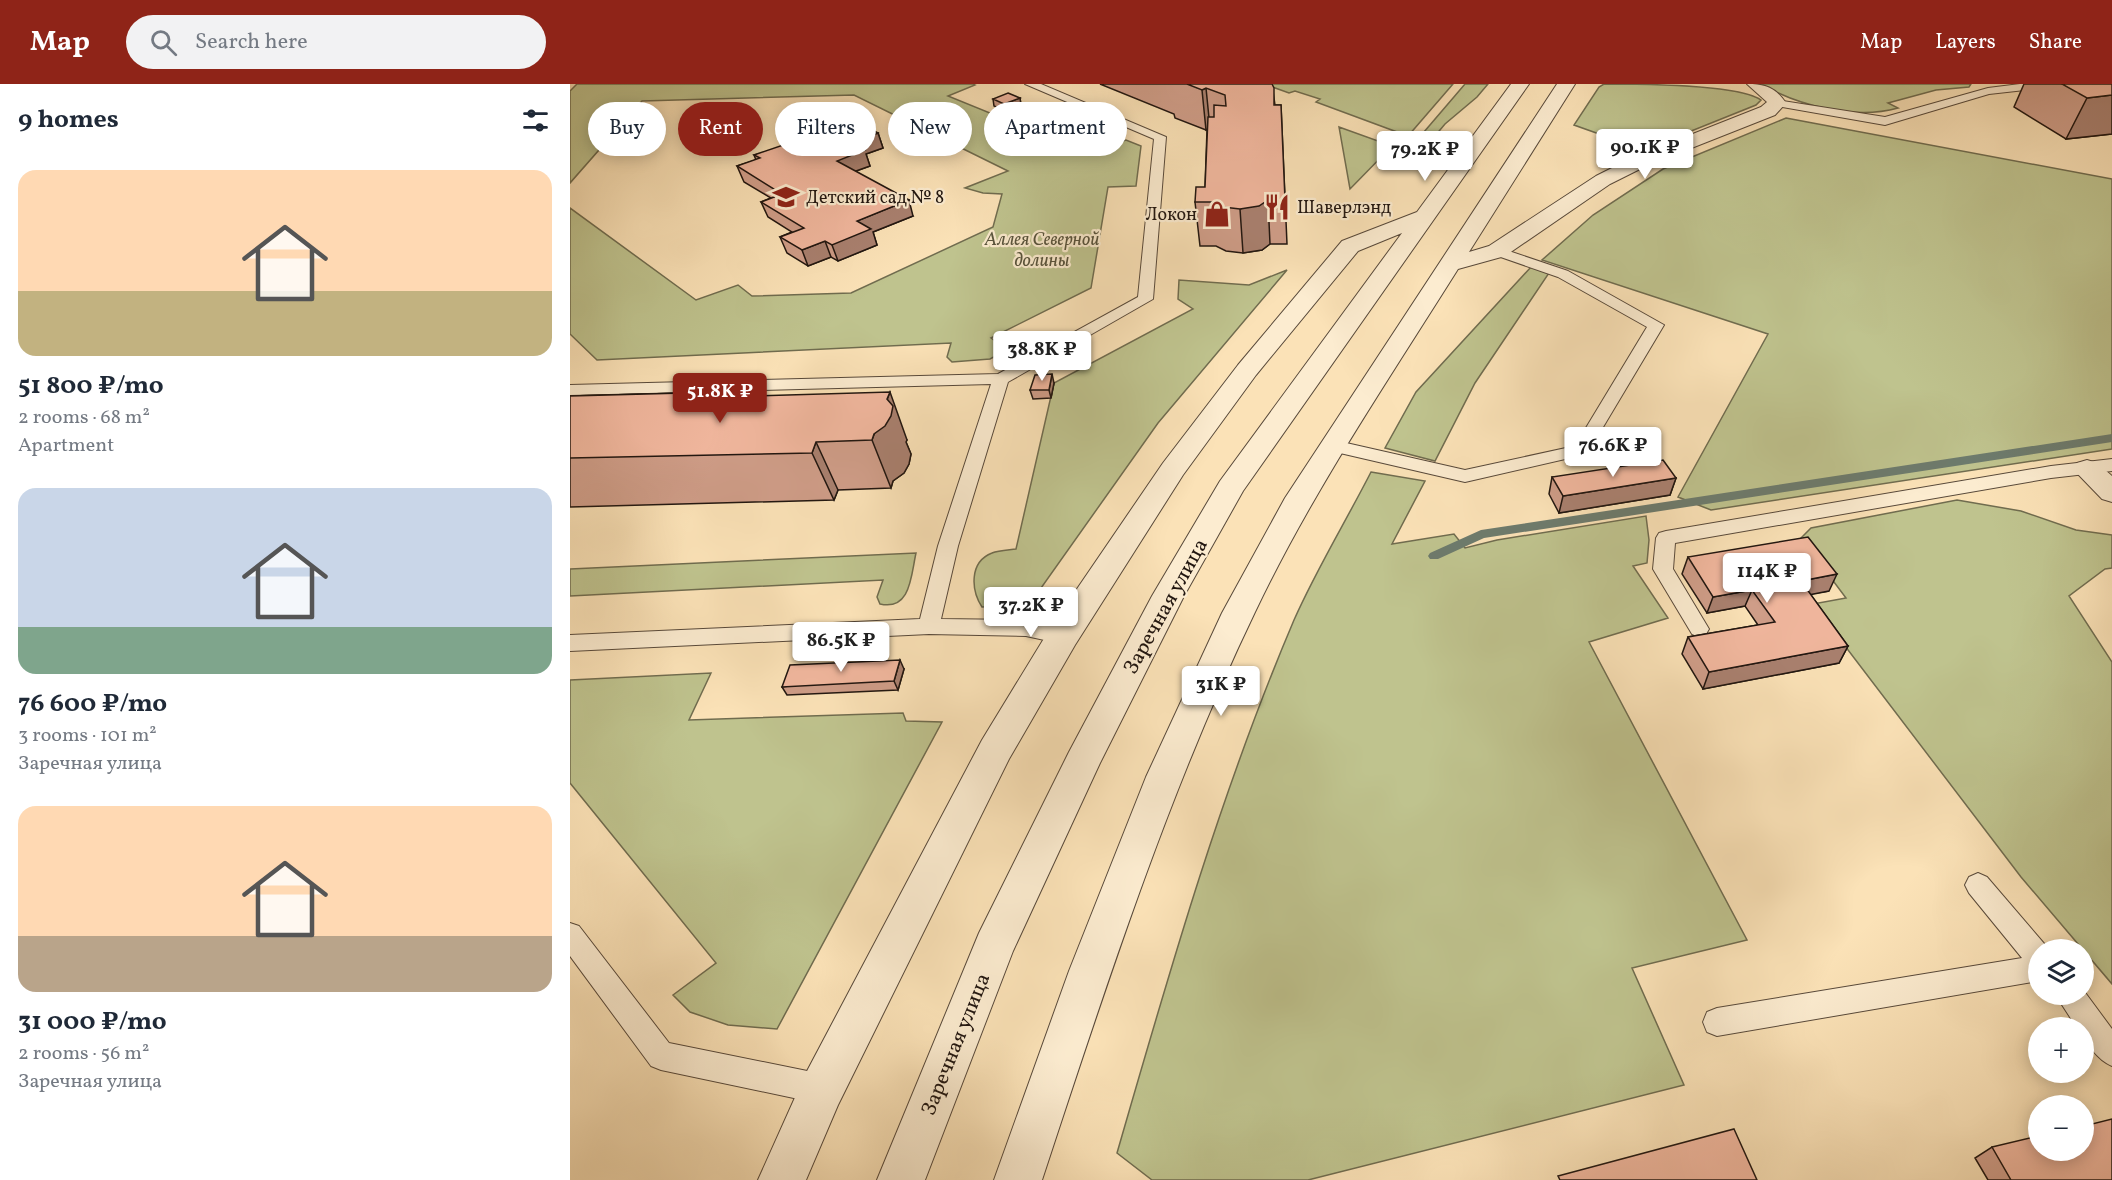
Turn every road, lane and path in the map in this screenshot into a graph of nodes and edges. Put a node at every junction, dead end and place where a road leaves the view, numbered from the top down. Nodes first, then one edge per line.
1 (1031, 84) edge
2 (1520, 84) edge
3 (1566, 84) edge
4 (2051, 84) edge
5 (1751, 86) edge
6 (1778, 103) junction
7 (1423, 217) junction
8 (1497, 251) junction
9 (1448, 265) junction
10 (1001, 379) junction
11 (570, 390) edge
12 (1333, 446) junction
13 (2099, 467) edge
14 (2112, 492) edge
15 (929, 626) junction
16 (1699, 629) dead end
17 (1063, 636) junction
18 (570, 643) edge
19 (1978, 885) dead end
20 (570, 935) edge
21 (2028, 944) edge
22 (2028, 970) edge
23 (2077, 1005) edge
24 (1717, 1022) dead end
25 (2112, 1052) edge
26 (822, 1089) junction
27 (782, 1180) edge
28 (901, 1180) edge
29 (1018, 1180) edge

1 - 10 lane
2 - 7 street, Заречная улица
3 - 9 street
4 - 6 lane
5 - 6 street
6 - 8 street
7 - 17 street
7 - 28 street, Заречная улица
8 - 9 street
8 - 12 lane
9 - 12 street
10 - 11 lane
10 - 15 lane
12 - 29 street
13 - 14 street
13 - 16 lane
15 - 17 lane
15 - 18 lane
17 - 26 street
19 - 21 lane
20 - 26 lane
22 - 24 lane
23 - 25 lane
26 - 27 street

